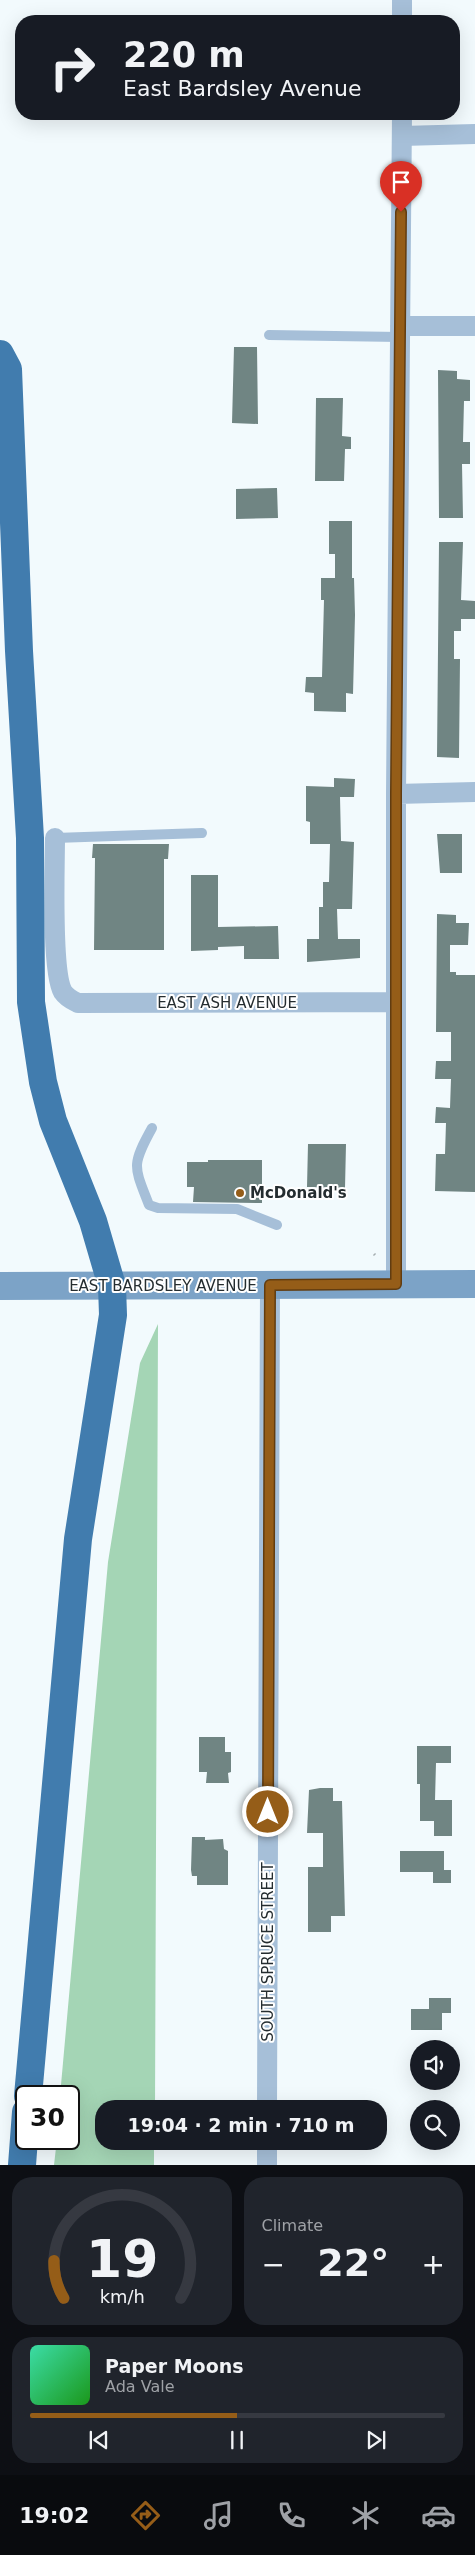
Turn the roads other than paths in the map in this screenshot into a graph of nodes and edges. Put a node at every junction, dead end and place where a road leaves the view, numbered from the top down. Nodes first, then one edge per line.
1 (402, 0) edge
2 (402, 15) edge
3 (402, 120) edge
4 (475, 134) edge
5 (402, 136) junction
6 (475, 326) edge
7 (400, 332) junction
8 (269, 335) dead end
9 (0, 354) edge
10 (475, 792) edge
11 (396, 794) junction
12 (202, 833) dead end
13 (55, 838) joint
14 (396, 1002) junction
15 (152, 1128) dead end
16 (277, 1225) dead end
17 (396, 1284) junction
18 (475, 1284) edge
19 (270, 1285) junction
20 (0, 1286) edge
21 (112, 1286) junction
22 (29, 2085) edge
23 (267, 2100) edge
24 (23, 2150) edge
25 (267, 2150) edge
26 (22, 2165) edge
27 (267, 2165) edge

1 - 2 street
3 - 5 street
4 - 5 street
5 - 7 street
6 - 7 street
7 - 8 lane
7 - 11 street
9 - 21 highway
10 - 11 street
11 - 14 street
12 - 13 lane
13 - 14 street, EAST ASH AVENUE
14 - 17 street
15 - 16 lane
17 - 18 main road, EAST BARDSLEY AVENUE
17 - 19 main road, EAST BARDSLEY AVENUE
19 - 21 main road, EAST BARDSLEY AVENUE
19 - 23 street, SOUTH SPRUCE STREET
20 - 21 main road, EAST BARDSLEY AVENUE
21 - 22 highway
24 - 26 highway
25 - 27 street

